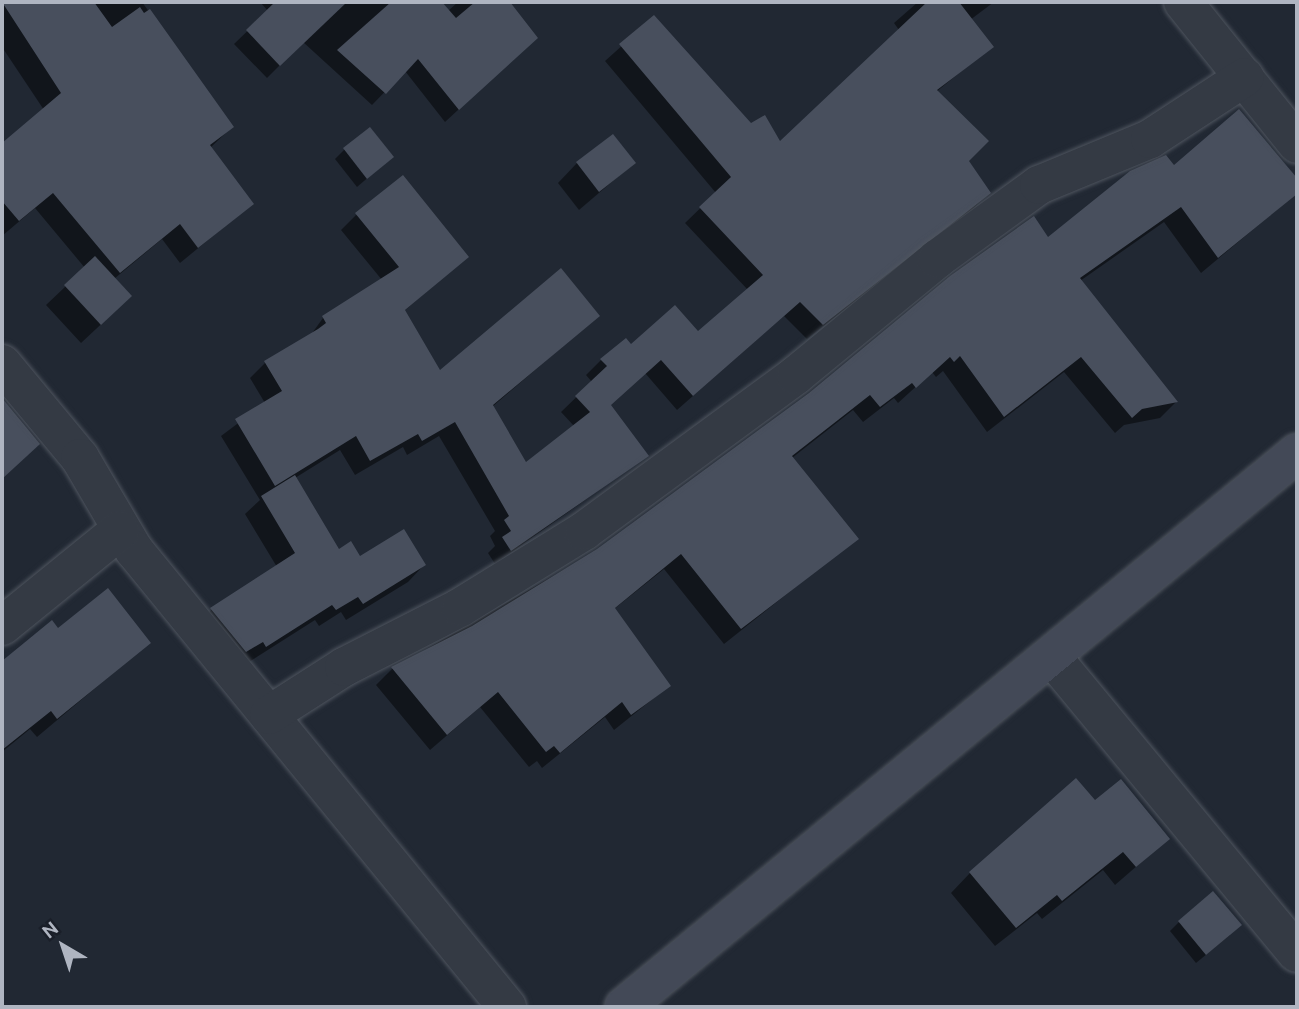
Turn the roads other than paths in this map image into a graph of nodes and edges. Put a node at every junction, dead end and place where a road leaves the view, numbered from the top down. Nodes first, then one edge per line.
1 (1183, 2) edge
2 (1245, 77) junction
3 (1297, 144) edge
4 (2, 365) edge
5 (1297, 453) edge
6 (120, 530) junction
7 (2, 626) edge
8 (1052, 657) junction
9 (269, 715) junction
10 (1297, 953) edge
11 (507, 1007) edge
12 (624, 1007) edge

1 - 2 street
2 - 3 street
2 - 9 street
4 - 6 street
5 - 8 street
6 - 7 street
6 - 9 street
8 - 10 street
8 - 12 street
9 - 11 street

